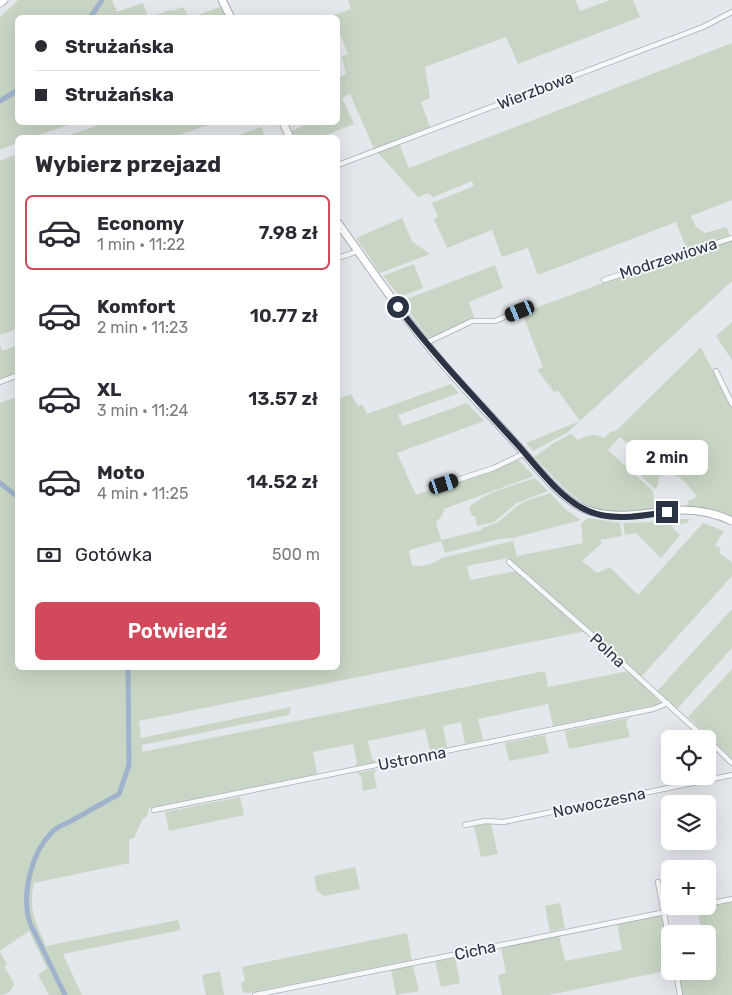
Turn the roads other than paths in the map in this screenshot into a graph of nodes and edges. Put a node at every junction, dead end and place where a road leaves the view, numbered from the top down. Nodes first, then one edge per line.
1 (4, 0) edge
2 (222, 0) edge
3 (0, 4) edge
4 (732, 12) edge
5 (230, 15) edge
6 (340, 164) edge
7 (340, 232) edge
8 (732, 238) edge
9 (358, 251) junction
10 (340, 257) edge
11 (604, 280) dead end
12 (527, 307) dead end
13 (426, 343) junction
14 (716, 371) dead end
15 (15, 376) edge
16 (0, 382) edge
17 (732, 404) edge
18 (525, 453) junction
19 (444, 484) dead end
20 (732, 521) edge
21 (509, 562) dead end
22 (668, 703) junction
23 (697, 730) edge
24 (716, 747) edge
25 (732, 762) edge
26 (732, 775) edge
27 (154, 810) dead end
28 (465, 825) dead end
29 (658, 882) dead end
30 (661, 897) edge
31 (732, 899) edge
32 (716, 902) edge
33 (661, 913) edge
34 (678, 980) edge
35 (255, 995) edge
36 (680, 995) edge

1 - 3 main road
2 - 5 main road
4 - 6 street, Wierzbowa
7 - 9 main road
8 - 11 street, Modrzewiowa
9 - 10 street
9 - 13 main road
12 - 13 street
13 - 18 main road
14 - 17 street
15 - 16 street
18 - 19 street
18 - 20 main road
21 - 22 street, Polna
22 - 23 street, Polna
22 - 27 street, Ustronna
24 - 25 street, Polna
26 - 28 street, Nowoczesna
29 - 30 street
31 - 32 street
33 - 35 street, Cicha
34 - 36 street

